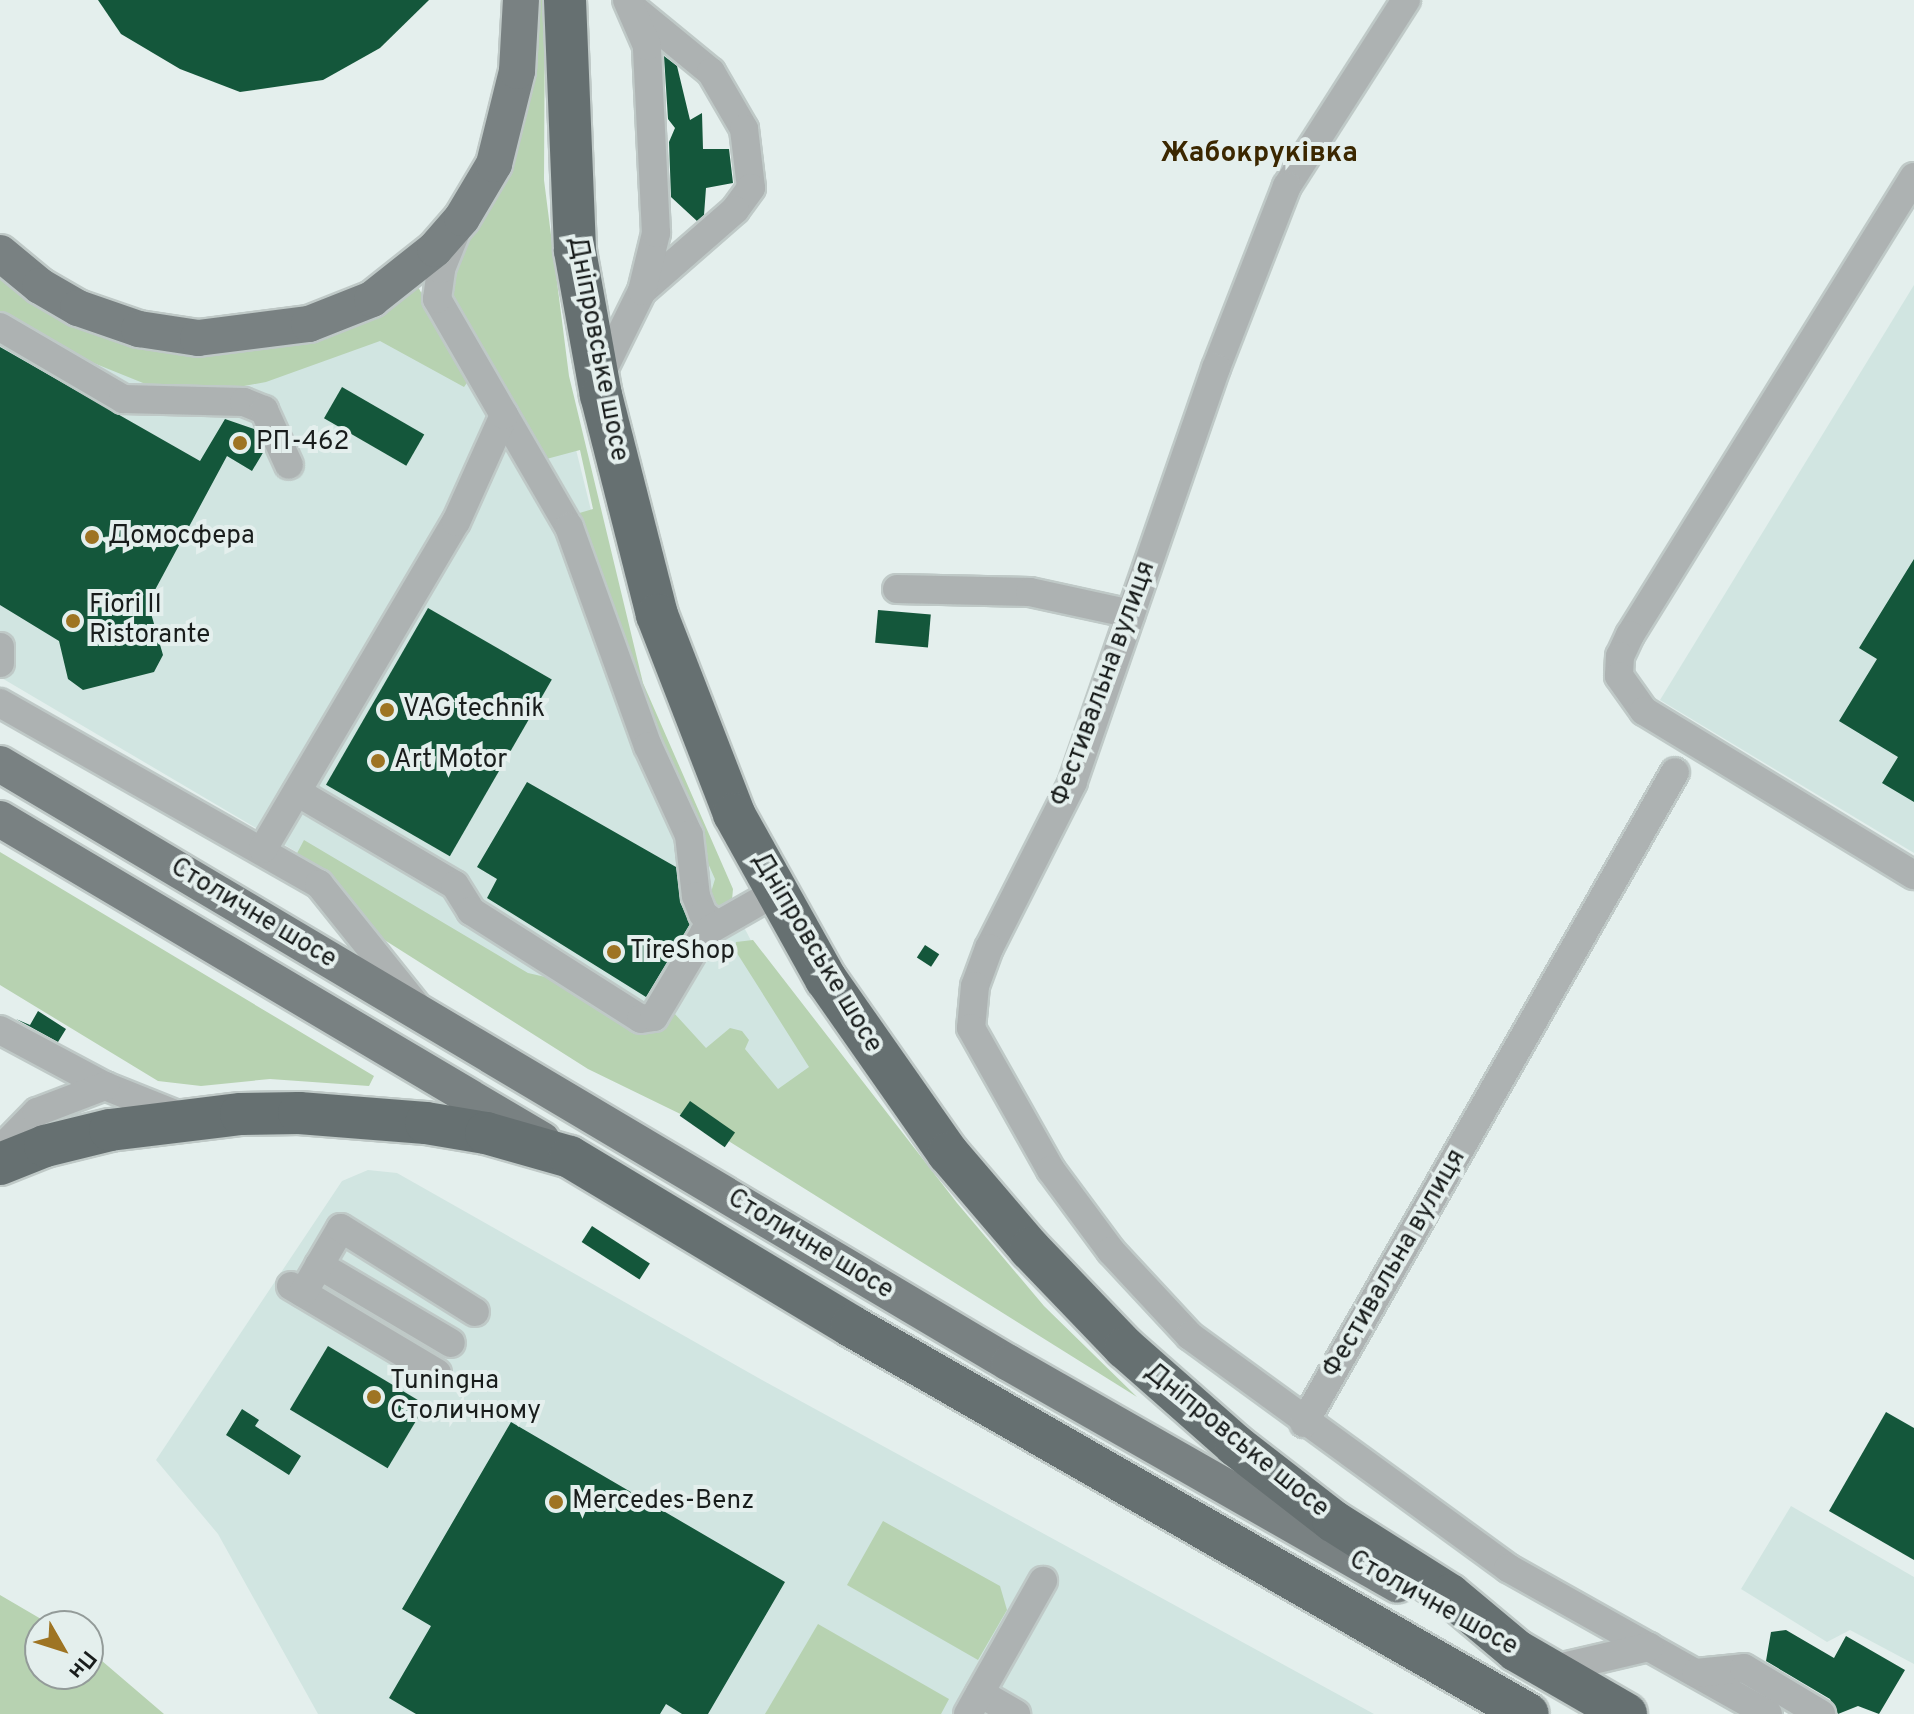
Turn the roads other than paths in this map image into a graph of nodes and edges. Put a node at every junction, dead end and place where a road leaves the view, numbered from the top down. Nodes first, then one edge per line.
1 (521, 0) edge
2 (565, 0) edge
3 (1406, 0) edge
4 (630, 4) edge
5 (1914, 177) edge
6 (462, 218) junction
7 (0, 253) edge
8 (642, 291) junction
9 (0, 327) edge
10 (598, 380) junction
11 (504, 415) junction
12 (289, 465) dead end
13 (897, 589) dead end
14 (1131, 614) junction
15 (0, 647) edge
16 (0, 663) edge
17 (0, 703) edge
18 (0, 764) edge
19 (1675, 772) dead end
20 (297, 792) junction
21 (0, 819) edge
22 (263, 849) junction
23 (1914, 875) edge
24 (776, 892) junction
25 (716, 924) junction
26 (424, 1015) junction
27 (0, 1030) edge
28 (105, 1086) junction
29 (190, 1120) junction
30 (0, 1150) edge
31 (570, 1157) junction
32 (0, 1164) edge
33 (319, 1265) junction
34 (475, 1312) dead end
35 (451, 1343) dead end
36 (437, 1373) dead end
37 (1304, 1423) junction
38 (1043, 1581) dead end
39 (1649, 1647) junction
40 (1534, 1661) junction
41 (1696, 1673) junction
42 (974, 1704) edge
43 (1016, 1714) edge
44 (1528, 1714) edge
45 (1626, 1714) edge
46 (1768, 1714) edge
47 (1821, 1714) edge

1 - 6 main road
2 - 10 highway, Дніпровське шосе
3 - 14 street, Фестивальна вулиця
4 - 8 street
4 - 8 street
5 - 23 street
6 - 7 main road
6 - 11 street
8 - 10 street
9 - 12 street
10 - 24 highway, Дніпровське шосе
11 - 20 street
11 - 25 street
13 - 14 street
14 - 37 street, Фестивальна вулиця
15 - 16 street
17 - 22 street
18 - 26 main road, Столичне шосе
19 - 37 street, Фестивальна вулиця
20 - 22 street
20 - 25 street
21 - 31 main road, Столичне шосе
22 - 26 street
24 - 25 street
24 - 40 highway, Дніпровське шосе
26 - 40 main road, Столичне шосе
27 - 28 street
28 - 29 street
28 - 30 street
29 - 31 highway
29 - 32 highway
31 - 44 highway, Столичне шосе
33 - 34 street
33 - 35 street
33 - 36 street
37 - 39 street, Фестивальна вулиця
38 - 42 street
39 - 40 street
39 - 41 street, Фестивальна вулиця
40 - 45 highway, Столичне шосе
41 - 46 street, Фестивальна вулиця
41 - 47 street
42 - 43 street

